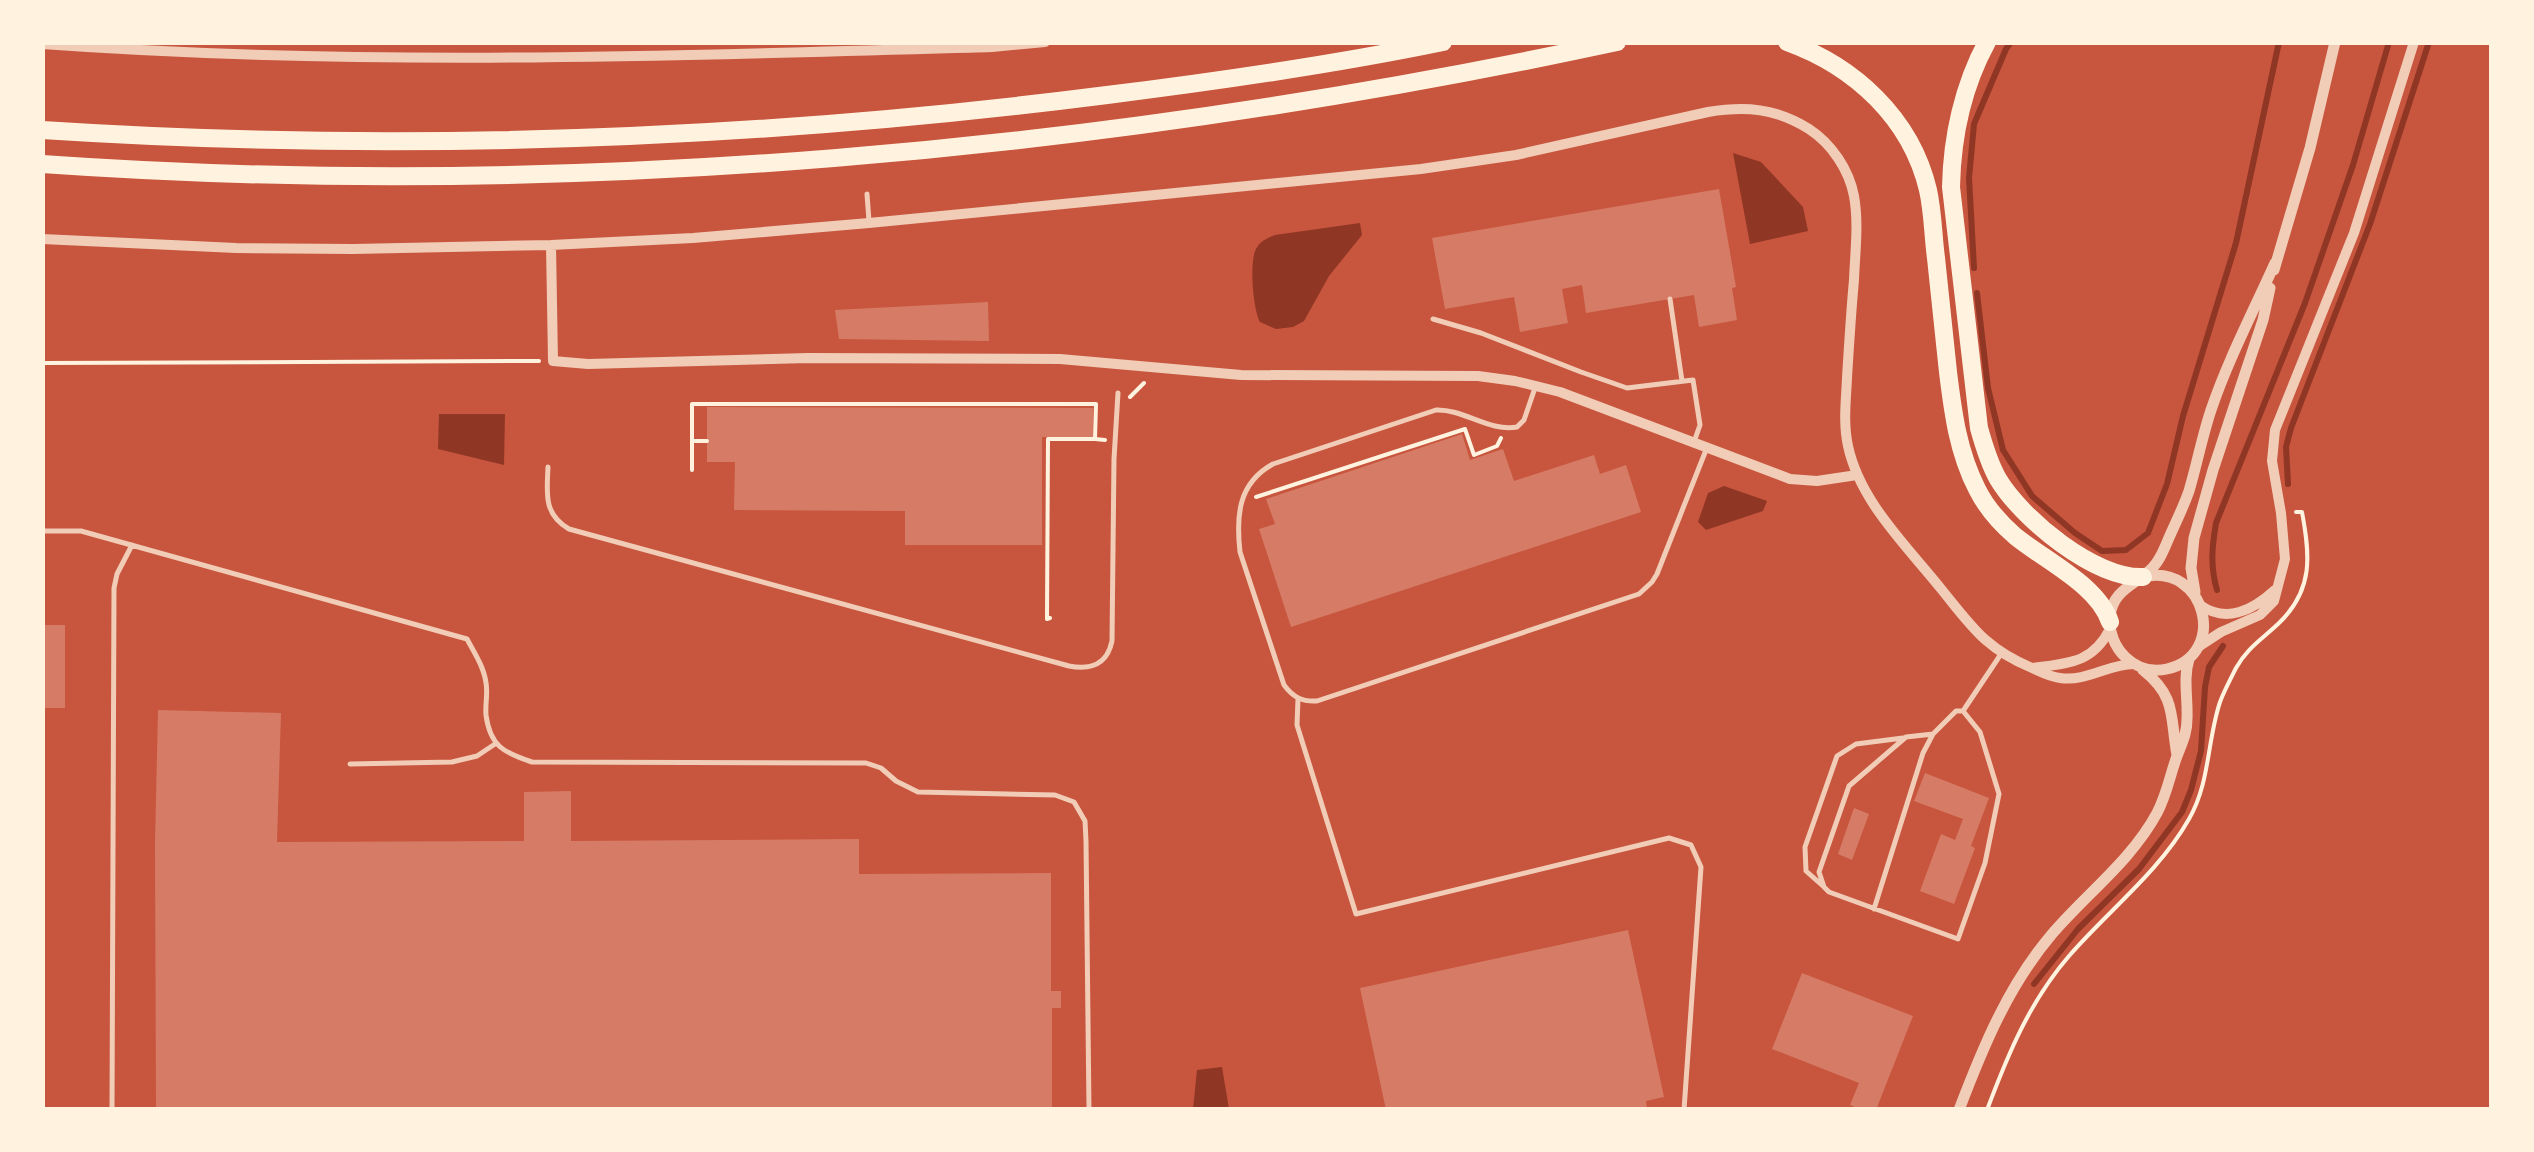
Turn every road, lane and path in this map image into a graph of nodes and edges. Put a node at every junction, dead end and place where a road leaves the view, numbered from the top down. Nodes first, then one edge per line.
1 (1046, 42) edge
2 (1443, 42) edge
3 (1617, 42) edge
4 (1787, 42) edge
5 (1988, 42) edge
6 (2336, 42) edge
7 (2414, 42) edge
8 (42, 44) edge
9 (42, 130) edge
10 (42, 164) edge
11 (867, 194) dead end
12 (869, 223) junction
13 (42, 239) edge
14 (551, 245) junction
15 (2275, 264) junction
16 (1670, 299) dead end
17 (1433, 319) dead end
18 (553, 361) junction
19 (42, 364) edge
20 (1152, 379) dead end
21 (1682, 381) junction
22 (1536, 385) junction
23 (1118, 393) dead end
24 (1128, 403) dead end
25 (1506, 428) junction
26 (1395, 436) dead end
27 (1095, 439) junction
28 (1115, 440) junction
29 (692, 441) junction
30 (707, 441) dead end
31 (1694, 442) junction
32 (1707, 447) junction
33 (1400, 451) junction
34 (548, 467) dead end
35 (692, 470) dead end
36 (1857, 475) junction
37 (1254, 503) dead end
38 (42, 531) edge
39 (132, 545) junction
40 (2143, 576) junction
41 (2275, 589) junction
42 (2198, 600) junction
43 (1050, 618) dead end
44 (2110, 626) junction
45 (2194, 652) junction
46 (2001, 654) junction
47 (2136, 665) junction
48 (2032, 668) junction
49 (1298, 698) junction
50 (1963, 711) junction
51 (1934, 734) junction
52 (1906, 738) junction
53 (496, 744) junction
54 (2177, 755) junction
55 (350, 764) dead end
56 (1824, 887) junction
57 (1874, 909) junction
58 (112, 1110) edge
59 (1089, 1110) edge
60 (1684, 1110) edge
61 (1959, 1110) edge

1 - 8 street
2 - 9 highway
3 - 10 highway
4 - 44 highway
5 - 40 highway
6 - 15 street
7 - 41 street
11 - 12 lane
12 - 14 street
12 - 36 street
13 - 14 street
14 - 18 street
15 - 40 street
15 - 42 street
16 - 21 lane
17 - 21 lane
18 - 19 path
18 - 22 street
20 - 24 path
21 - 31 lane
22 - 25 lane
22 - 31 street
23 - 28 lane
25 - 33 path
25 - 49 lane
26 - 33 path
27 - 28 path
27 - 29 path
27 - 43 path
28 - 34 lane
29 - 30 path
29 - 35 path
31 - 32 street
32 - 36 street
32 - 49 lane
33 - 37 path
36 - 46 street
38 - 39 lane
39 - 53 lane
39 - 58 lane
40 - 42 street
40 - 44 street
41 - 42 street
41 - 45 street
42 - 45 street
44 - 47 street
44 - 48 street
45 - 47 street
45 - 54 street
46 - 48 street
46 - 50 lane
47 - 48 street
47 - 54 street
49 - 60 lane
50 - 51 lane
50 - 57 lane
51 - 52 lane
51 - 57 lane
52 - 56 lane
52 - 56 lane
53 - 55 lane
53 - 59 lane
54 - 61 street
56 - 57 lane

